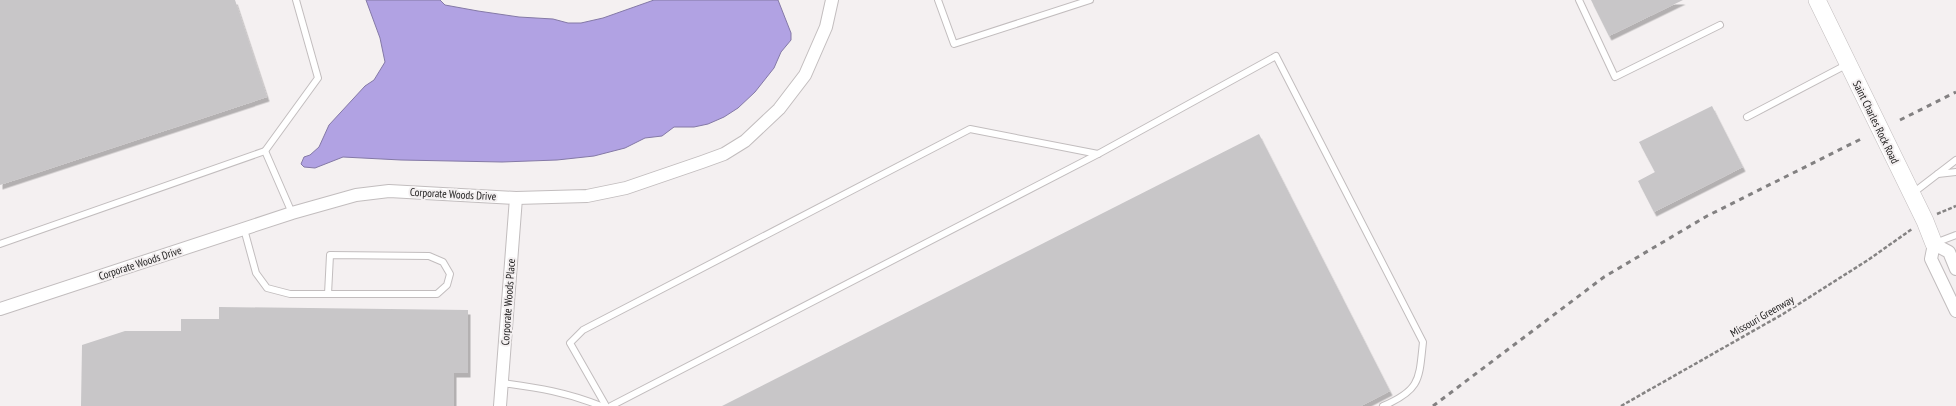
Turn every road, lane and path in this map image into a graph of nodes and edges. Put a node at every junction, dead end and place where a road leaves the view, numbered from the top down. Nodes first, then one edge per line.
1 (296, 0) edge
2 (832, 0) edge
3 (938, 0) edge
4 (1090, 0) edge
5 (1579, 0) edge
6 (1817, 0) edge
7 (1720, 25) dead end
8 (1848, 64) junction
9 (1747, 117) dead end
10 (265, 151) junction
11 (1098, 154) junction
12 (1956, 160) edge
13 (1956, 172) edge
14 (1937, 174) junction
15 (1912, 194) junction
16 (516, 198) junction
17 (1956, 206) edge
18 (1940, 212) dead end
19 (292, 213) junction
20 (244, 229) junction
21 (1906, 232) dead end
22 (1956, 235) edge
23 (0, 244) edge
24 (1934, 244) junction
25 (1956, 269) edge
26 (328, 294) junction
27 (0, 309) edge
28 (1956, 311) edge
29 (502, 383) junction
30 (501, 406) edge
31 (601, 406) edge
32 (606, 406) edge
33 (611, 406) edge
34 (1383, 406) edge
35 (1621, 406) edge

1 - 10 lane
2 - 16 street, Corporate Woods Drive
3 - 4 lane
5 - 7 lane
6 - 8 street, Saint Charles Rock Road
8 - 9 lane
8 - 15 street, Saint Charles Rock Road
10 - 19 lane
10 - 23 lane
11 - 32 lane
11 - 33 lane
11 - 34 lane
12 - 14 lane
13 - 14 lane
14 - 15 lane
15 - 24 street, Saint Charles Rock Road
16 - 19 street, Corporate Woods Drive
16 - 29 street, Corporate Woods Place
17 - 18 path
19 - 20 street, Corporate Woods Drive
20 - 26 lane
20 - 27 street, Corporate Woods Drive
21 - 35 path, Missouri Greenway
22 - 24 lane
24 - 25 street
24 - 28 street, Saint Charles Rock Road
26 - 26 lane
29 - 30 street, Corporate Woods Place
29 - 31 lane

